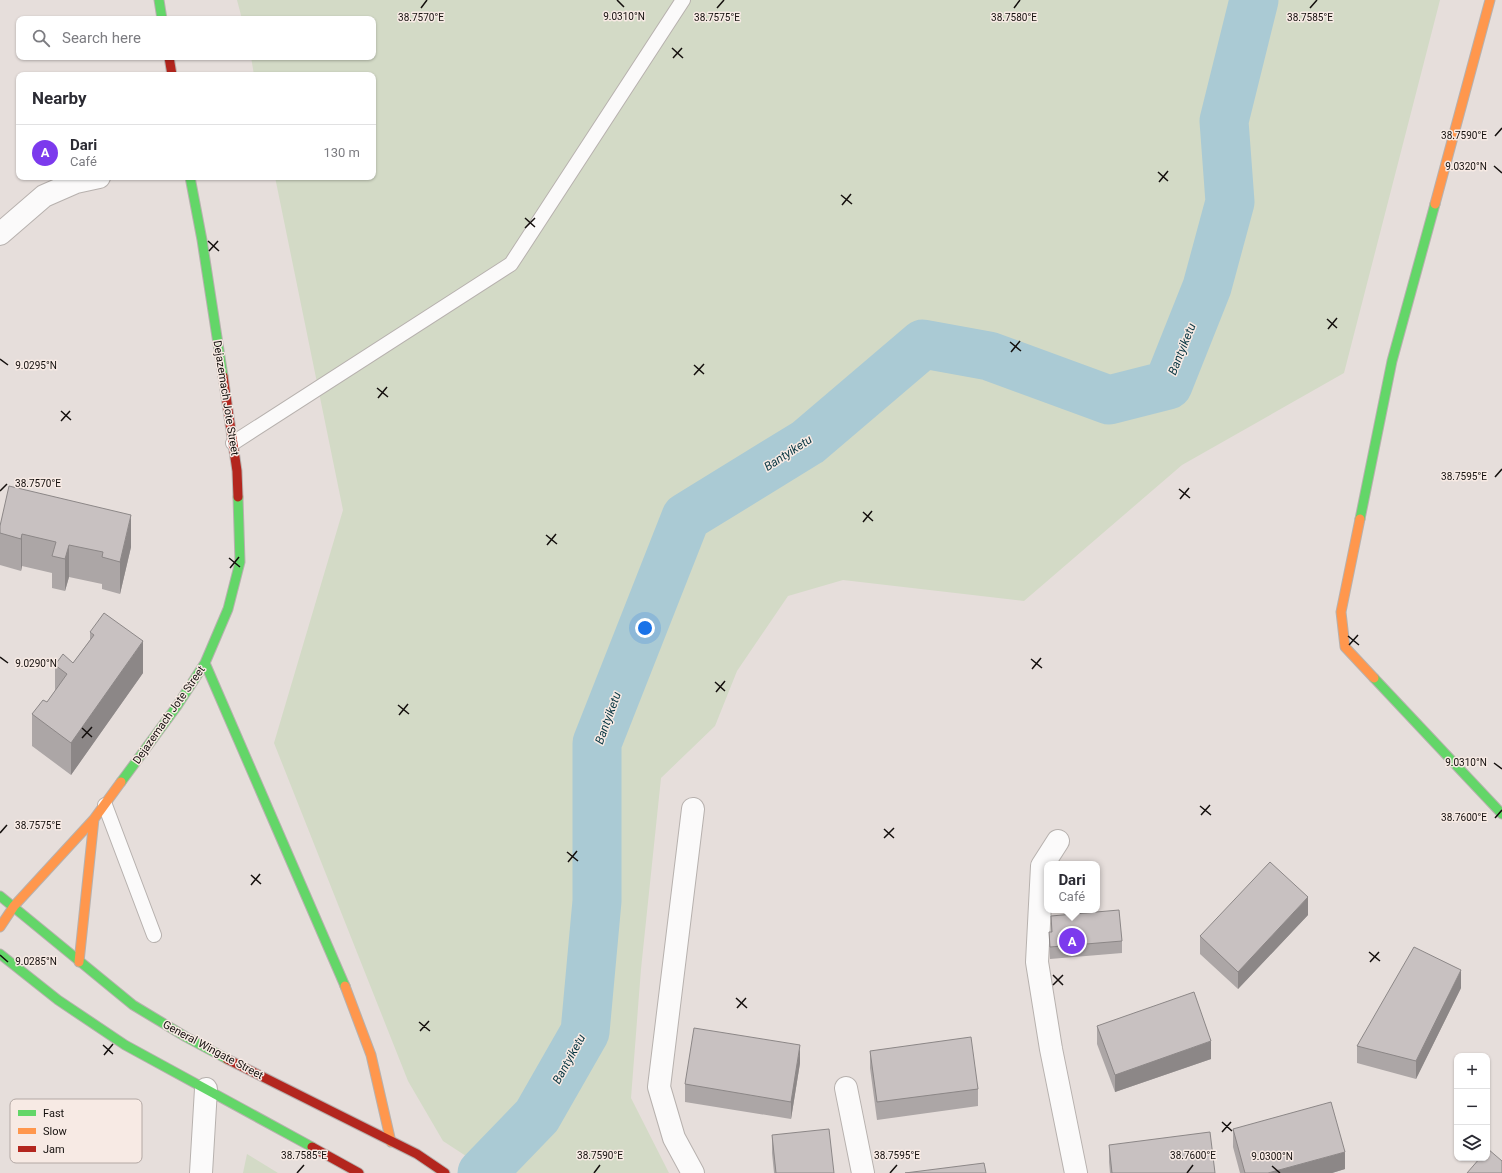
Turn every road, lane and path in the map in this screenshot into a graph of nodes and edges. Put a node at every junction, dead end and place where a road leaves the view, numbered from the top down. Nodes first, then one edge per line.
1 (159, 0) edge
2 (683, 0) edge
3 (1490, 0) edge
4 (162, 16) edge
5 (170, 60) edge
6 (172, 72) edge
7 (85, 180) edge
8 (191, 180) edge
9 (0, 234) edge
10 (233, 443) junction
11 (205, 663) junction
12 (105, 805) junction
13 (693, 809) dead end
14 (1502, 814) edge
15 (94, 819) junction
16 (1058, 841) dead end
17 (1045, 861) edge
18 (1044, 863) edge
19 (0, 896) edge
20 (14, 906) junction
21 (0, 927) edge
22 (154, 936) dead end
23 (0, 954) edge
24 (79, 962) junction
25 (206, 1088) junction
26 (846, 1088) dead end
27 (391, 1142) junction
28 (201, 1173) edge
29 (359, 1173) edge
30 (445, 1173) edge
31 (693, 1173) edge
32 (864, 1173) edge
33 (1076, 1173) edge

1 - 4 main road
2 - 10 lane
3 - 14 main road
5 - 6 main road
7 - 9 street
8 - 10 main road, Dejazemach Jote Street
10 - 11 main road, Dejazemach Jote Street
11 - 12 main road, Dejazemach Jote Street
11 - 27 main road
12 - 15 main road, Dejazemach Jote Street
12 - 22 lane
13 - 31 street
15 - 20 main road, Dejazemach Jote Street
15 - 24 main road
16 - 17 street
18 - 33 street
19 - 20 main road, General Wingate Street
20 - 21 main road, Dejazemach Jote Street
20 - 24 main road, General Wingate Street
23 - 25 main road
24 - 27 main road, General Wingate Street
25 - 28 street
25 - 29 main road
26 - 32 street
27 - 30 main road, General Wingate Street

